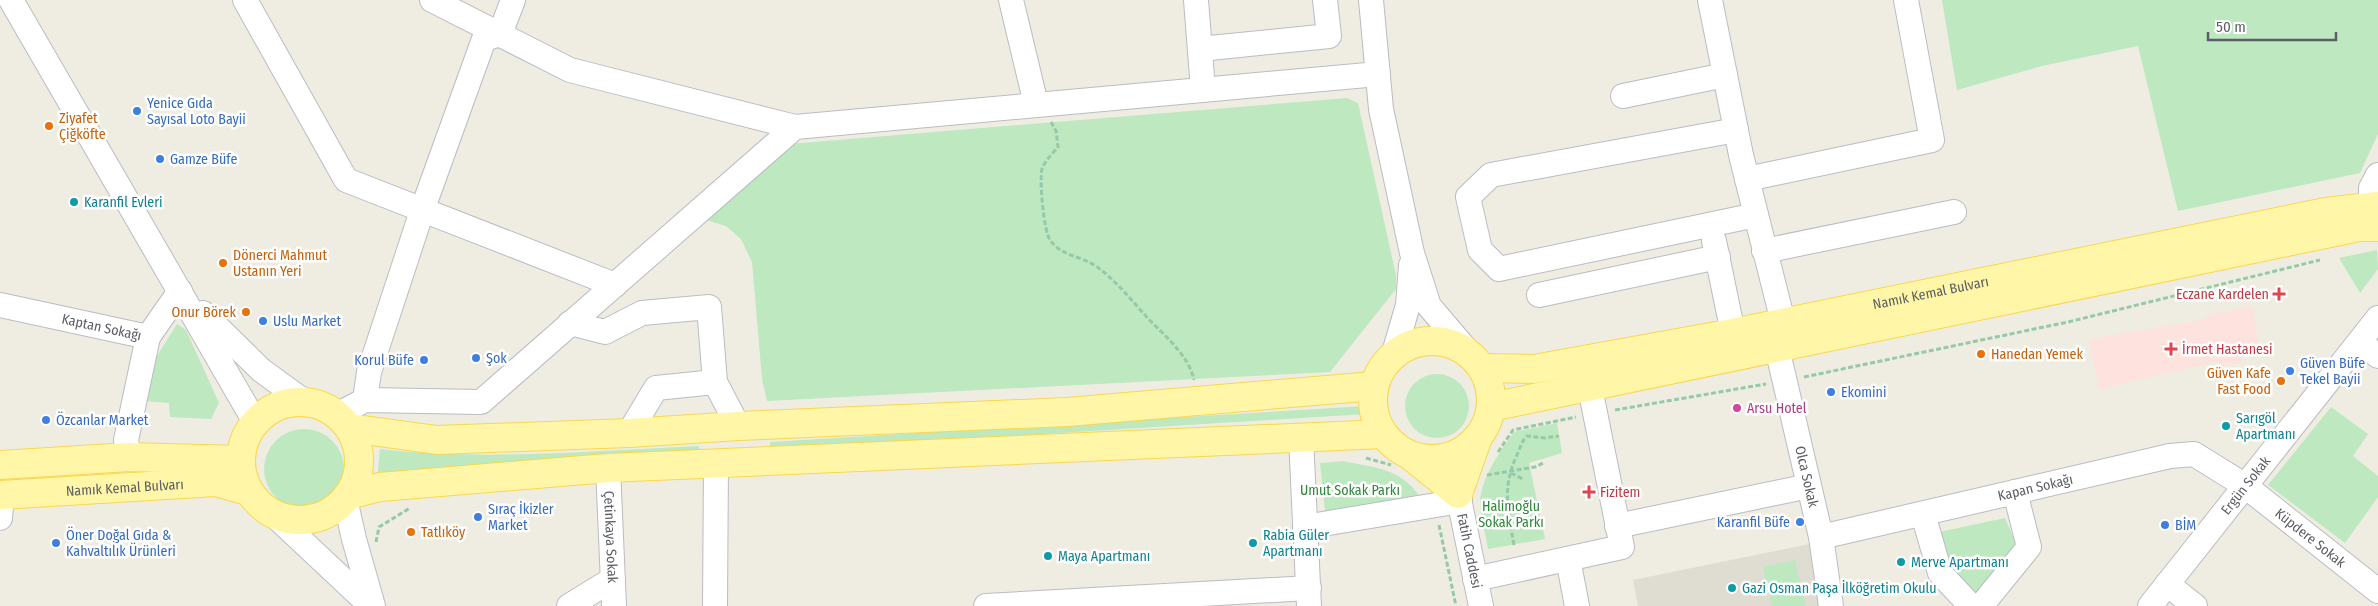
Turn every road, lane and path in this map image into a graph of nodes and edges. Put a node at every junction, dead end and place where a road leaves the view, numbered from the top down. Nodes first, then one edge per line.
1 (11, 0) edge
2 (245, 0) edge
3 (432, 0) edge
4 (512, 0) edge
5 (1011, 0) edge
6 (1196, 0) edge
7 (1326, 0) edge
8 (1371, 0) edge
9 (1710, 0) edge
10 (1906, 0) edge
11 (500, 34) junction
12 (1200, 49) junction
13 (1378, 74) junction
14 (1725, 75) junction
15 (1203, 90) junction
16 (1623, 96) dead end
17 (1039, 103) junction
18 (795, 127) junction
19 (1736, 130) junction
20 (2378, 175) edge
21 (1747, 179) junction
22 (423, 208) junction
23 (1954, 212) dead end
24 (2376, 213) edge
25 (1756, 215) junction
26 (1710, 224) junction
27 (1764, 251) junction
28 (1412, 253) junction
29 (1718, 257) junction
30 (2329, 257) dead end
31 (615, 285) junction
32 (180, 291) junction
33 (1539, 295) dead end
34 (0, 305) edge
35 (2378, 319) edge
36 (1783, 322) junction
37 (570, 323) junction
38 (1733, 333) junction
39 (148, 337) junction
40 (1777, 348) junction
41 (2369, 349) edge
42 (1394, 353) junction
43 (1475, 360) junction
44 (1785, 381) junction
45 (716, 382) junction
46 (1195, 385) dead end
47 (1374, 386) junction
48 (1590, 388) junction
49 (365, 400) junction
50 (305, 402) junction
51 (1491, 407) junction
52 (1595, 414) junction
53 (255, 422) junction
54 (343, 422) junction
55 (737, 426) junction
56 (629, 433) junction
57 (1383, 434) junction
58 (1559, 436) dead end
59 (1301, 438) junction
60 (1486, 447) junction
61 (129, 457) junction
62 (1364, 458) dead end
63 (240, 460) junction
64 (762, 460) junction
65 (1404, 462) junction
66 (1545, 462) dead end
67 (716, 463) junction
68 (0, 465) edge
69 (608, 468) junction
70 (1489, 468) dead end
71 (1510, 472) junction
72 (1486, 475) junction
73 (1523, 479) dead end
74 (2244, 485) junction
75 (1809, 486) junction
76 (248, 491) junction
77 (2016, 492) junction
78 (1459, 496) junction
79 (347, 497) junction
80 (1, 503) edge
81 (412, 507) dead end
82 (273, 514) junction
83 (1923, 514) junction
84 (1617, 526) junction
85 (1305, 527) junction
86 (1821, 537) junction
87 (376, 544) dead end
88 (1514, 545) dead end
89 (1568, 559) junction
90 (613, 579) junction
91 (1475, 579) junction
92 (2167, 584) junction
93 (2378, 591) edge
94 (1309, 597) edge
95 (1102, 603) edge
96 (372, 606) edge
97 (569, 606) edge
98 (614, 606) edge
99 (715, 606) edge
100 (986, 606) edge
101 (1456, 606) edge
102 (1481, 606) edge
103 (1577, 606) edge
104 (1831, 606) edge
105 (1970, 606) edge
106 (1980, 606) edge
107 (2150, 606) edge
108 (2195, 606) edge

1 - 32 street
2 - 22 street
3 - 11 street
4 - 11 street
5 - 17 street
6 - 12 street
7 - 12 street
8 - 13 street
9 - 14 street
10 - 21 street
11 - 18 street
11 - 22 street
12 - 15 street
13 - 15 street
13 - 28 street
14 - 16 street
14 - 19 street
15 - 17 street
17 - 18 street
17 - 46 path
18 - 31 street
19 - 21 street
19 - 26 street
20 - 24 street
21 - 25 street
22 - 31 street
22 - 49 street
23 - 27 street
24 - 36 main road, Namık Kemal Bulvarı
24 - 40 main road, Namık Kemal Bulvarı
25 - 26 street
25 - 27 street
26 - 29 street
27 - 36 street
28 - 42 street
28 - 43 street
29 - 33 street
29 - 38 street
30 - 44 path
31 - 37 street
32 - 39 street, Kaptan Sokağı
32 - 50 street
32 - 53 street
34 - 39 street, Kaptan Sokağı
35 - 41 street, Ergün Sokak
36 - 38 main road, Namık Kemal Bulvarı
37 - 45 street
37 - 49 street
38 - 43 main road, Namık Kemal Bulvarı
39 - 61 street
40 - 44 street, Olca Sokak
40 - 48 main road, Namık Kemal Bulvarı
41 - 74 street, Ergün Sokak
42 - 43 main road
42 - 47 main road
43 - 51 main road
44 - 52 path
44 - 75 street, Olca Sokak
45 - 55 street
45 - 56 street
47 - 55 main road
47 - 57 main road
48 - 51 main road, Namık Kemal Bulvarı
48 - 52 street
49 - 54 street
50 - 53 main road
50 - 54 main road
51 - 60 main road
52 - 60 path
52 - 84 street
53 - 63 main road
54 - 56 main road
54 - 79 main road
55 - 56 main road
55 - 64 main road
55 - 67 main road
57 - 59 main road
57 - 65 main road
58 - 71 path
59 - 64 main road
59 - 85 street
60 - 65 main road
60 - 78 main road
61 - 63 main road, Namık Kemal Bulvarı
61 - 68 main road, Namık Kemal Bulvarı
62 - 65 path
63 - 76 main road
64 - 67 main road
65 - 78 main road
66 - 71 path
67 - 69 main road
67 - 99 street
69 - 79 main road
69 - 90 street, Çetinkaya Sokak
70 - 72 path
71 - 72 path
71 - 73 path
71 - 88 path
72 - 78 path
74 - 77 street, Kapan Sokağı
74 - 92 street, Ergün Sokak
74 - 93 street, Küpdere Sokak
75 - 84 street
75 - 86 street, Olca Sokak
76 - 80 main road, Namık Kemal Bulvarı
76 - 82 main road
77 - 83 street, Kapan Sokağı
77 - 106 street
78 - 85 street
78 - 91 street, Fatih Caddesi
78 - 101 path
79 - 82 main road
79 - 96 street
81 - 87 path
82 - 96 street
83 - 86 street, Kapan Sokağı
83 - 105 street
84 - 89 street
85 - 94 street
86 - 104 street, Olca Sokak
89 - 91 street
89 - 103 street
90 - 97 street
90 - 98 street, Çetinkaya Sokak
91 - 102 street, Fatih Caddesi
92 - 107 street, Ergün Sokak
92 - 108 street
94 - 95 street
95 - 100 street

